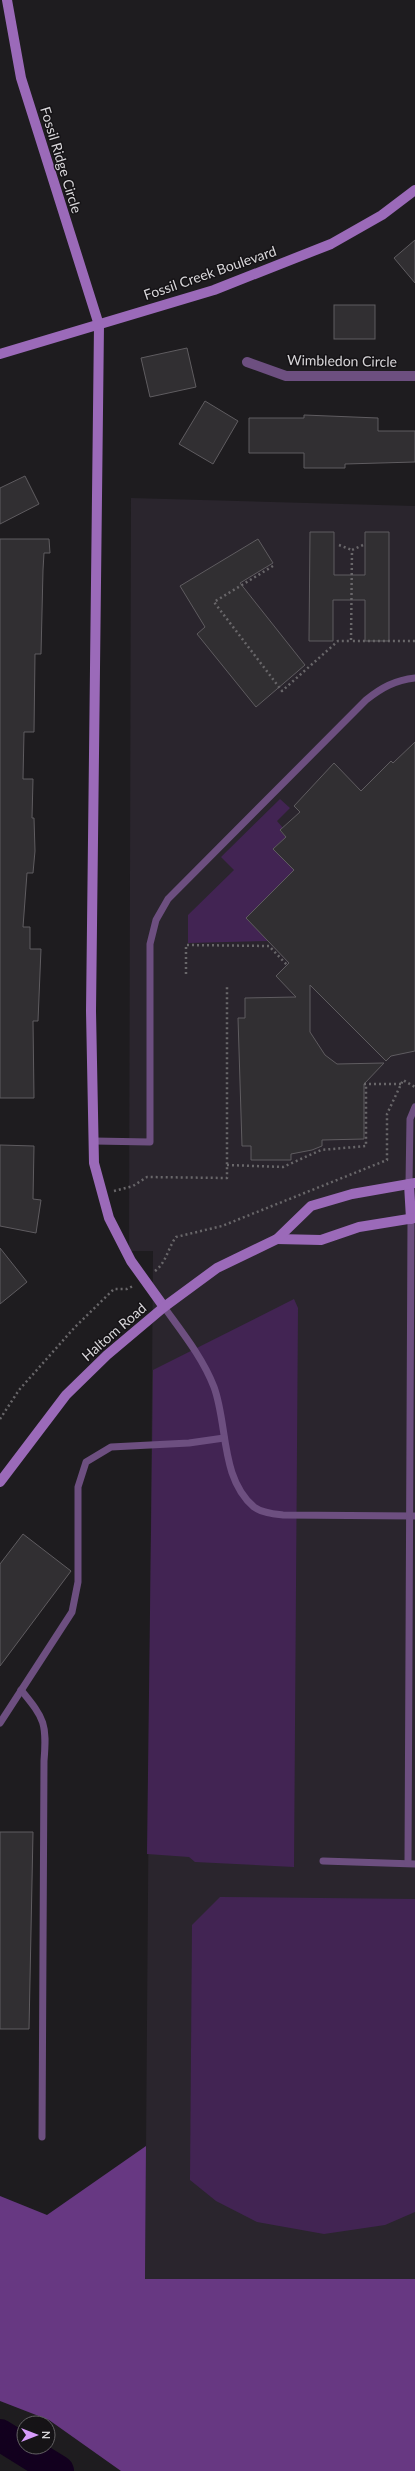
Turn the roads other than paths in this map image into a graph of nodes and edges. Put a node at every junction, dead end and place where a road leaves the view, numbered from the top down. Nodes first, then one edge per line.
1 (5, 4) edge
2 (415, 190) edge
3 (98, 325) junction
4 (0, 354) edge
5 (247, 362) dead end
6 (415, 376) edge
7 (415, 678) edge
8 (415, 1107) edge
9 (94, 1141) junction
10 (412, 1184) edge
11 (413, 1218) edge
12 (277, 1239) junction
13 (164, 1307) junction
14 (224, 1438) junction
15 (0, 1482) edge
16 (412, 1516) edge
17 (21, 1690) junction
18 (0, 1723) edge
19 (323, 1861) dead end
20 (411, 1863) edge
21 (42, 2137) dead end

1 - 3 street, Fossil Ridge Circle
2 - 3 street, Fossil Creek Boulevard
3 - 4 street, Fossil Creek Boulevard
3 - 9 street, Fossil Ridge Circle
5 - 6 street, Wimbledon Circle
7 - 9 lane
8 - 10 lane
9 - 13 street, Fossil Ridge Circle
10 - 11 street
10 - 12 street, Haltom Road
11 - 12 street, Haltom Road
11 - 16 lane
12 - 13 street, Haltom Road
13 - 14 lane
13 - 15 street, Haltom Road
14 - 16 lane
14 - 17 lane
16 - 20 lane
17 - 18 lane
17 - 21 lane
19 - 20 lane

